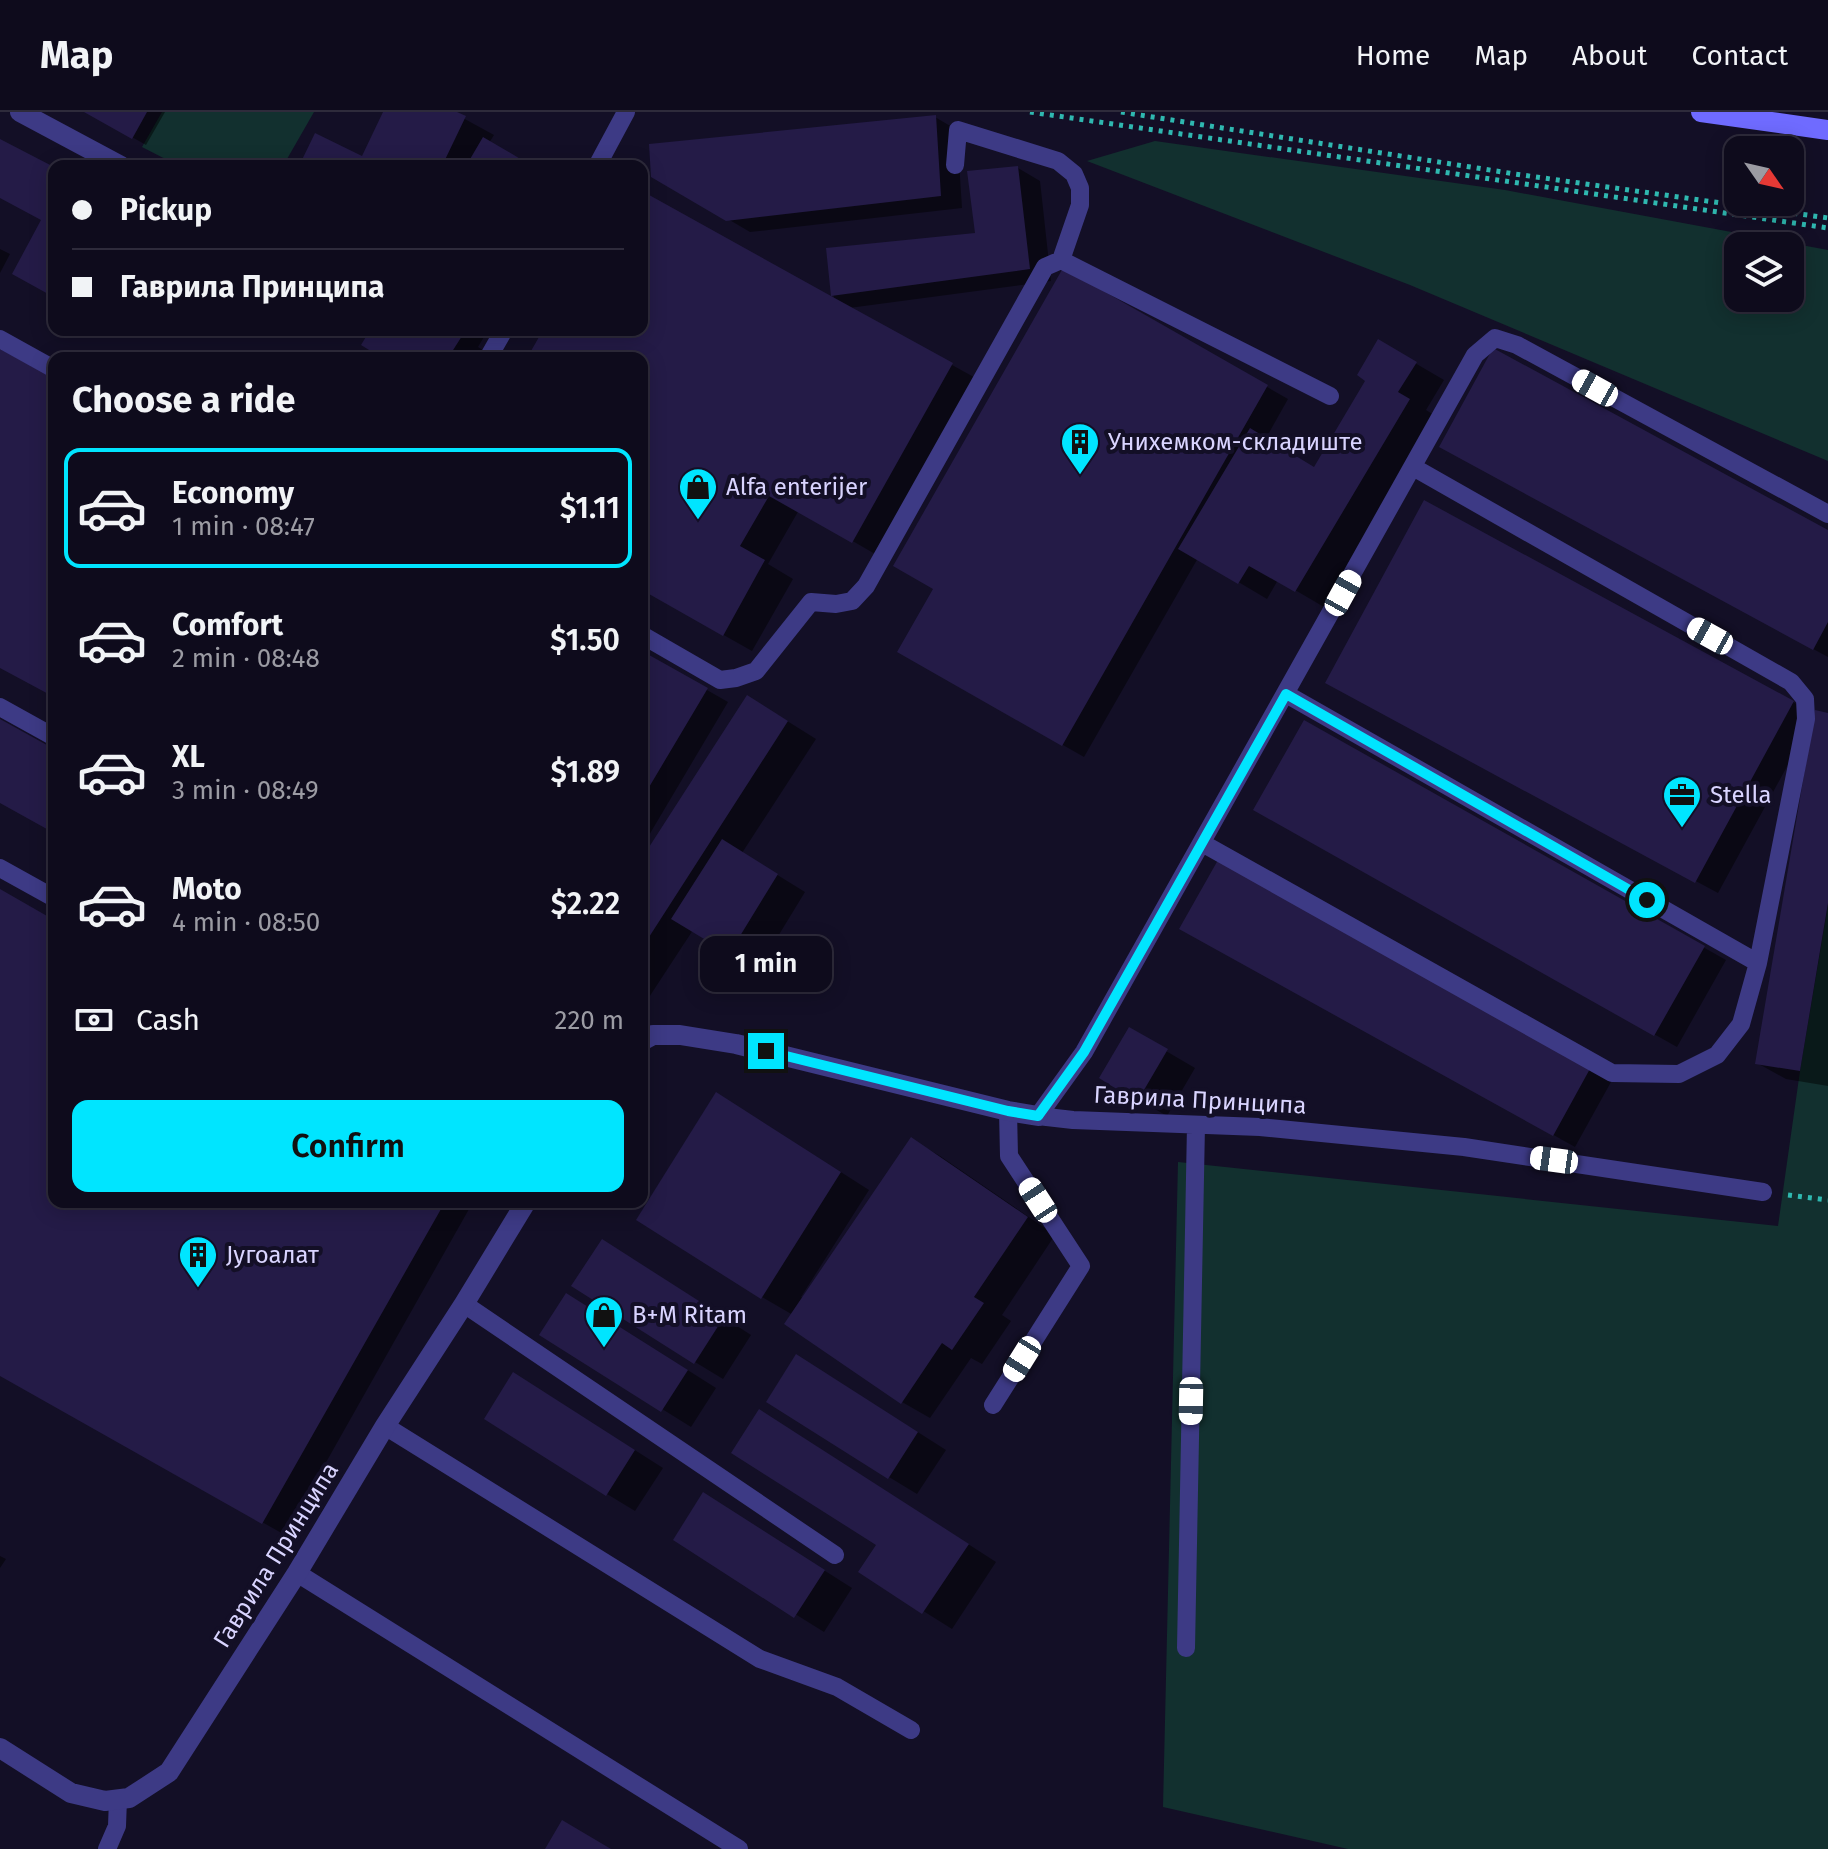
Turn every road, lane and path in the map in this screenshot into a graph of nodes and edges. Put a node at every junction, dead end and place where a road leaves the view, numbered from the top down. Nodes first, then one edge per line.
1 (20, 112) edge
2 (626, 112) edge
3 (1030, 112) edge
4 (1121, 112) edge
5 (1701, 112) edge
6 (1828, 130) edge
7 (110, 160) edge
8 (600, 160) edge
9 (955, 165) dead end
10 (1828, 218) edge
11 (1828, 228) edge
12 (1061, 260) junction
13 (0, 339) edge
14 (48, 366) edge
15 (1330, 396) dead end
16 (1413, 467) junction
17 (1828, 514) edge
18 (648, 638) edge
19 (1286, 694) junction
20 (0, 707) edge
21 (48, 734) edge
22 (1202, 843) junction
23 (0, 868) edge
24 (48, 895) edge
25 (1758, 963) junction
26 (648, 1038) edge
27 (1008, 1111) junction
28 (1038, 1116) junction
29 (1196, 1125) junction
30 (1763, 1192) joint
31 (1828, 1200) edge
32 (522, 1208) edge
33 (464, 1304) junction
34 (993, 1405) dead end
35 (385, 1426) junction
36 (835, 1555) dead end
37 (297, 1573) junction
38 (1186, 1648) dead end
39 (911, 1730) dead end
40 (0, 1748) edge
41 (118, 1799) junction
42 (107, 1849) edge
43 (739, 1849) edge

1 - 7 street
2 - 8 lane
3 - 11 path
4 - 10 path
5 - 6 street
9 - 12 lane
12 - 15 lane
12 - 18 lane
13 - 14 lane
16 - 17 lane
16 - 19 lane
16 - 25 lane
19 - 22 lane
19 - 25 lane
20 - 21 lane
22 - 25 lane
22 - 28 lane
23 - 24 lane
26 - 27 street, Гаврила Принципа
27 - 28 street, Гаврила Принципа
27 - 34 lane
28 - 29 lane, Гаврила Принципа
29 - 30 lane, Гаврила Принципа
29 - 38 lane
30 - 31 path
32 - 33 street, Гаврила Принципа
33 - 35 street, Гаврила Принципа
33 - 36 lane
35 - 37 street, Гаврила Принципа
35 - 39 lane
37 - 41 street, Гаврила Принципа
37 - 43 lane
40 - 41 street
41 - 42 lane

